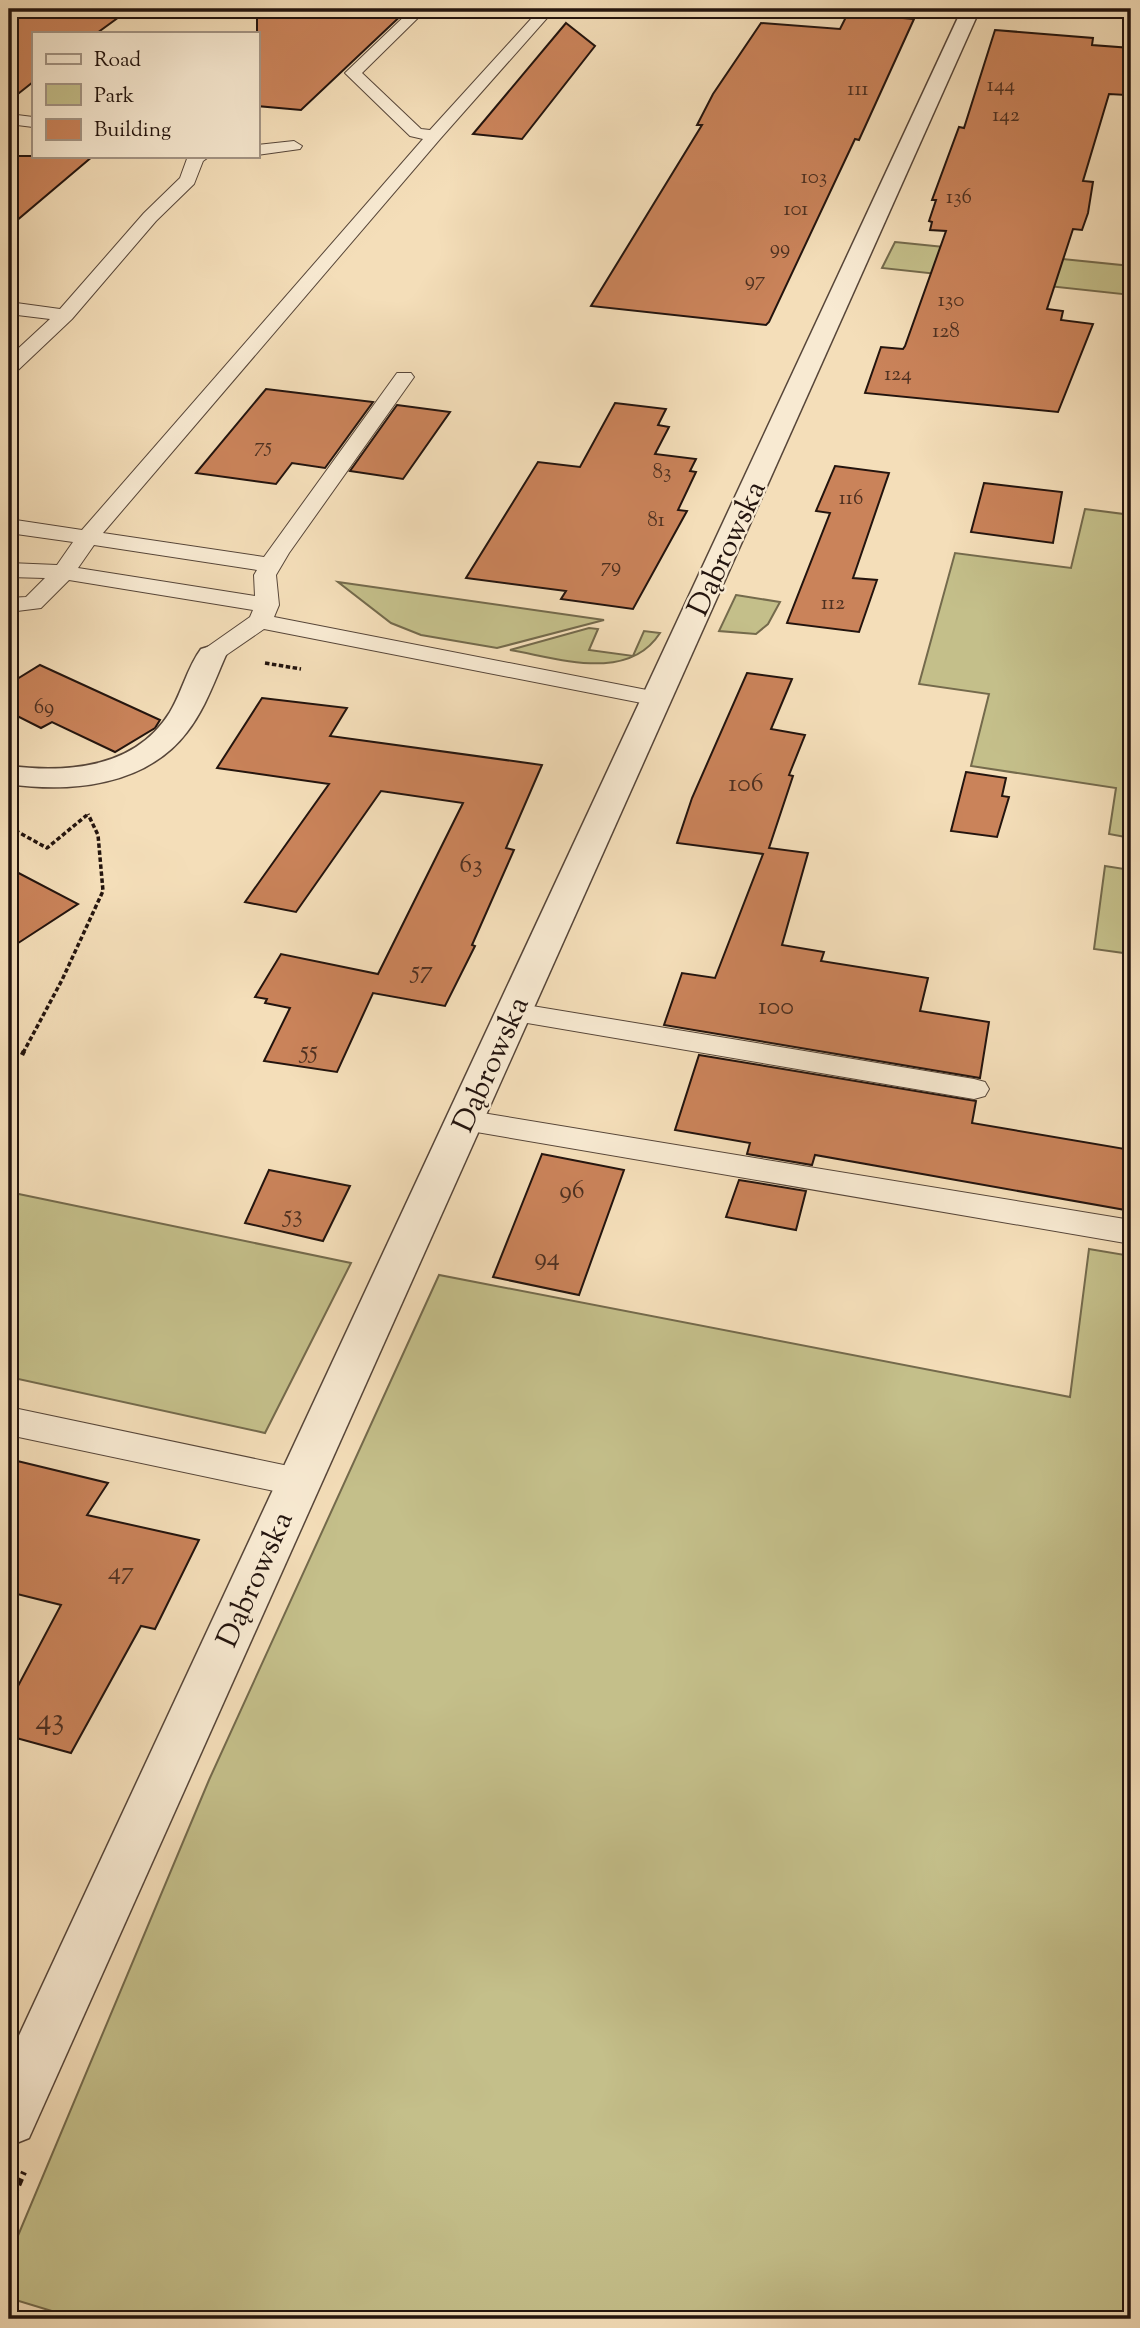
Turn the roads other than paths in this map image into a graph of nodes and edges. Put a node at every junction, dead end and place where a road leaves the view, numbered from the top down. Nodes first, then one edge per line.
1 (420, 9) edge
2 (548, 9) edge
3 (971, 9) edge
4 (9, 119) edge
5 (32, 122) edge
6 (434, 136) junction
7 (294, 146) dead end
8 (259, 150) edge
9 (194, 158) edge
10 (9, 308) edge
11 (65, 315) junction
12 (9, 368) edge
13 (404, 377) dead end
14 (9, 526) edge
15 (88, 537) junction
16 (271, 565) junction
17 (9, 570) edge
18 (64, 572) junction
19 (9, 605) edge
20 (263, 613) junction
21 (211, 655) joint
22 (657, 699) junction
23 (9, 775) edge
24 (514, 1012) junction
25 (974, 1089) dead end
26 (464, 1121) junction
27 (1131, 1232) edge
28 (9, 1421) edge
29 (298, 1482) junction
30 (9, 2118) edge

1 - 6 lane
2 - 6 lane
3 - 22 street, Dąbrowska
4 - 5 lane
6 - 15 lane
7 - 8 lane
9 - 11 lane
10 - 11 lane
11 - 12 lane
13 - 16 lane
14 - 15 lane
15 - 16 lane
15 - 18 lane
16 - 20 lane
17 - 18 lane
18 - 19 lane
18 - 20 lane
20 - 21 lane
20 - 22 lane
21 - 23 street
22 - 24 street, Dąbrowska
24 - 25 lane
24 - 26 street, Dąbrowska
26 - 27 lane
26 - 29 street, Dąbrowska
28 - 29 lane
29 - 30 street, Dąbrowska

